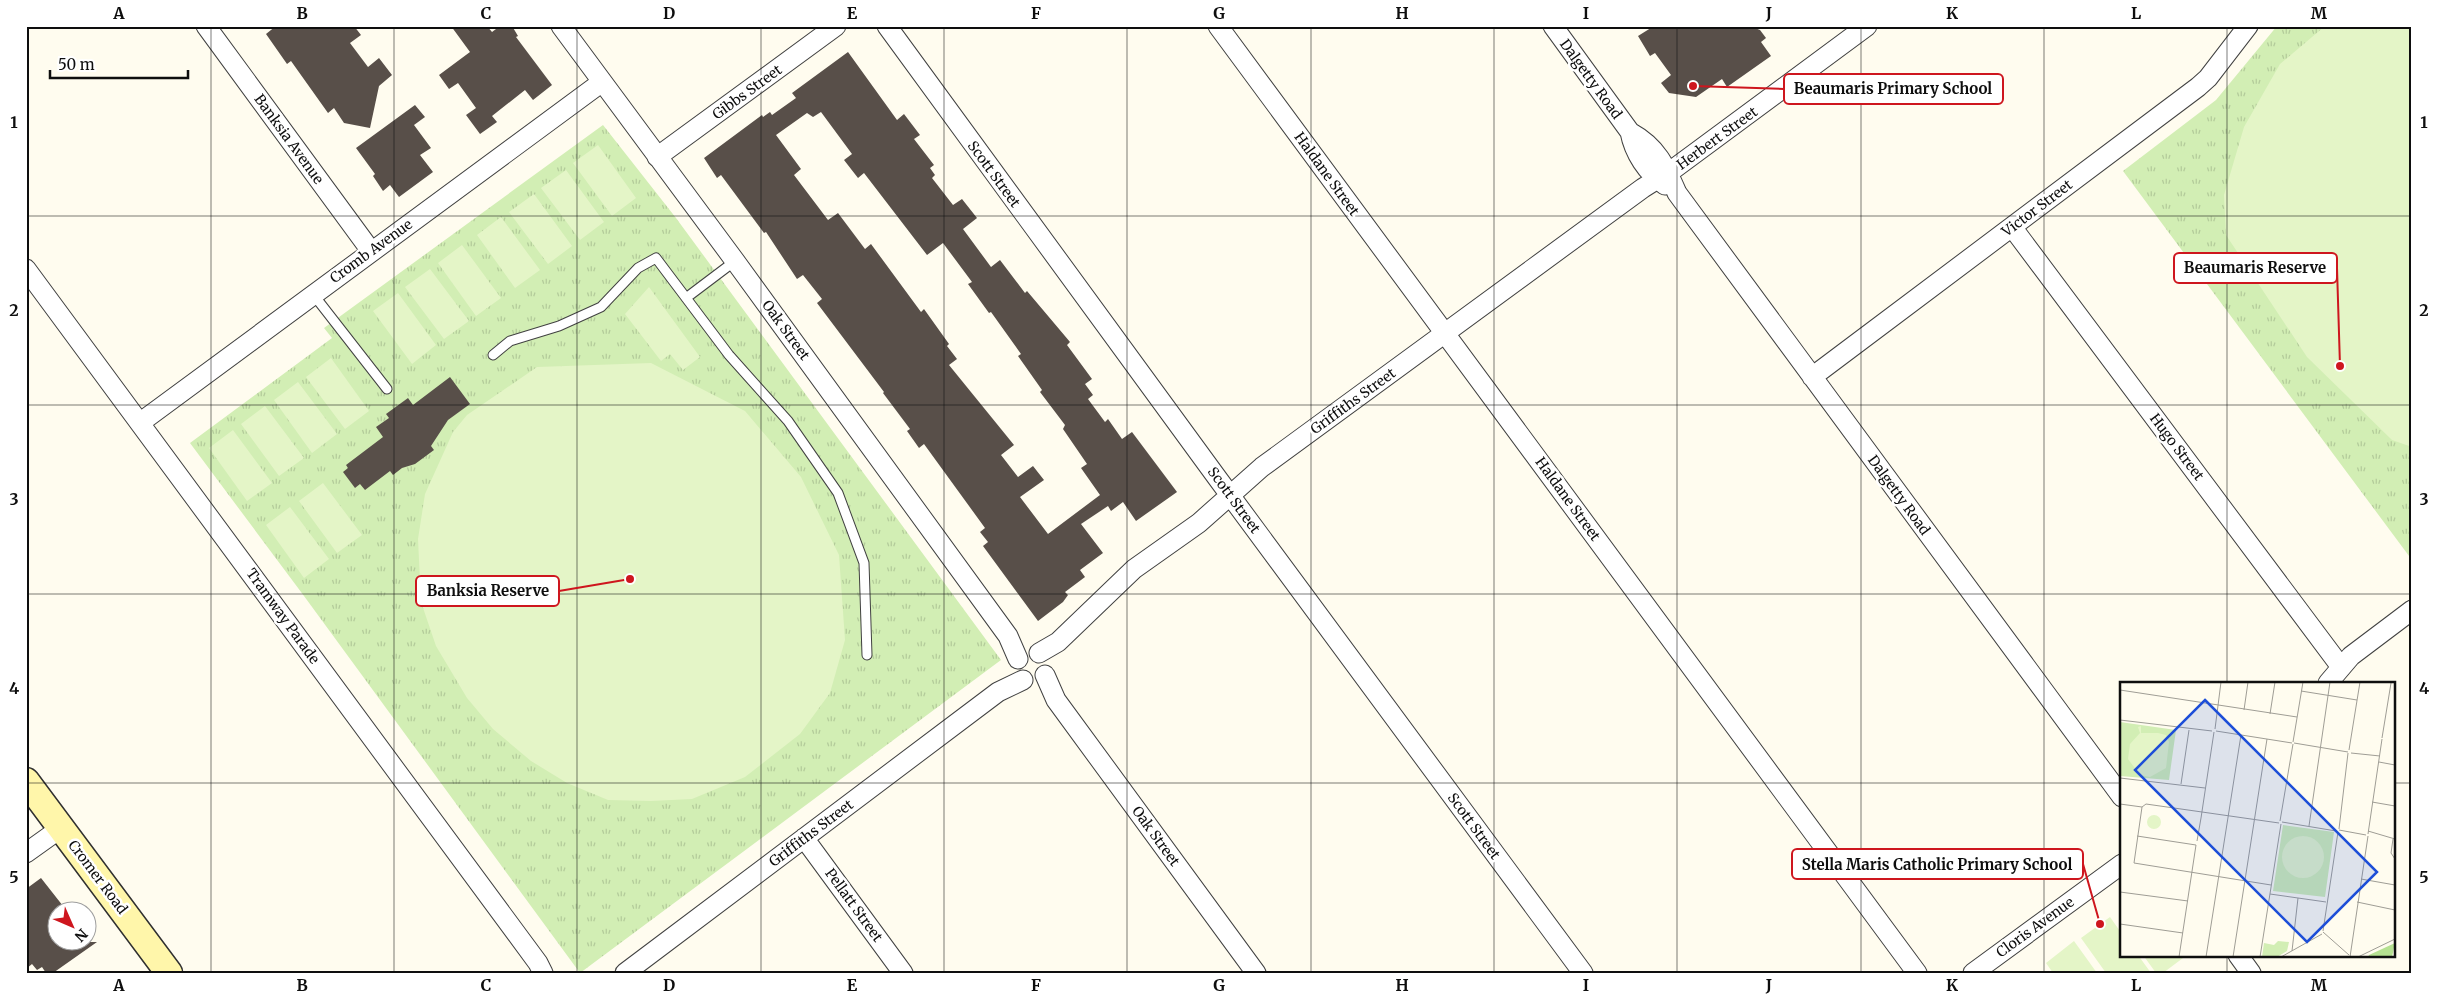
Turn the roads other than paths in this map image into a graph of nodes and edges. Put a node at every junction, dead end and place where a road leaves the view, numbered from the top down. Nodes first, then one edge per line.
1 (206, 26) edge
2 (561, 26) edge
3 (836, 26) edge
4 (887, 26) edge
5 (1218, 26) edge
6 (1553, 26) edge
7 (1867, 26) edge
8 (2248, 26) edge
9 (602, 82) junction
10 (657, 157) junction
11 (1662, 176) junction
12 (2012, 227) junction
13 (371, 251) junction
14 (735, 260) junction
15 (26, 269) edge
16 (313, 294) junction
17 (686, 298) junction
18 (1445, 332) junction
19 (493, 355) dead end
20 (1812, 377) junction
21 (387, 389) dead end
22 (141, 422) junction
23 (1230, 495) junction
24 (2412, 610) edge
25 (867, 655) dead end
26 (1031, 667) junction
27 (2341, 667) junction
28 (2329, 682) edge
29 (26, 781) edge
30 (2120, 794) edge
31 (61, 828) junction
32 (804, 838) junction
33 (26, 853) edge
34 (2120, 865) edge
35 (2239, 956) edge
36 (543, 970) edge
37 (169, 973) edge
38 (624, 973) edge
39 (903, 973) edge
40 (1256, 973) edge
41 (1583, 973) edge
42 (1917, 973) edge
43 (1973, 973) edge
44 (2251, 973) edge

1 - 13 street, Banksia Avenue
2 - 9 street, Oak Street
3 - 10 street, Gibbs Street
4 - 23 street, Scott Street
5 - 18 street, Haldane Street
6 - 11 street, Dalgetty Road
7 - 11 street, Herbert Street
8 - 12 street, Victor Street
9 - 10 street, Oak Street
9 - 13 street, Cromb Avenue
10 - 14 street, Oak Street
11 - 18 street, Griffiths Street
11 - 20 street, Dalgetty Road
12 - 20 street, Victor Street
12 - 27 street, Hugo Street
13 - 16 street, Cromb Avenue
14 - 17 lane
14 - 26 street, Oak Street
15 - 22 street, Tramway Parade
16 - 21 lane
16 - 22 street, Cromb Avenue
17 - 19 lane
17 - 25 lane
18 - 23 street, Griffiths Street
18 - 42 street, Haldane Street
20 - 30 street, Dalgetty Road
22 - 36 street, Tramway Parade
23 - 26 street, Griffiths Street
23 - 41 street, Scott Street
24 - 27 street
26 - 32 street, Griffiths Street
26 - 40 street, Oak Street
27 - 28 street
29 - 31 street, Cromer Road
31 - 33 street
31 - 37 street, Cromer Road
32 - 38 street, Griffiths Street
32 - 39 street, Pellatt Street
34 - 43 street, Cloris Avenue
35 - 44 street

